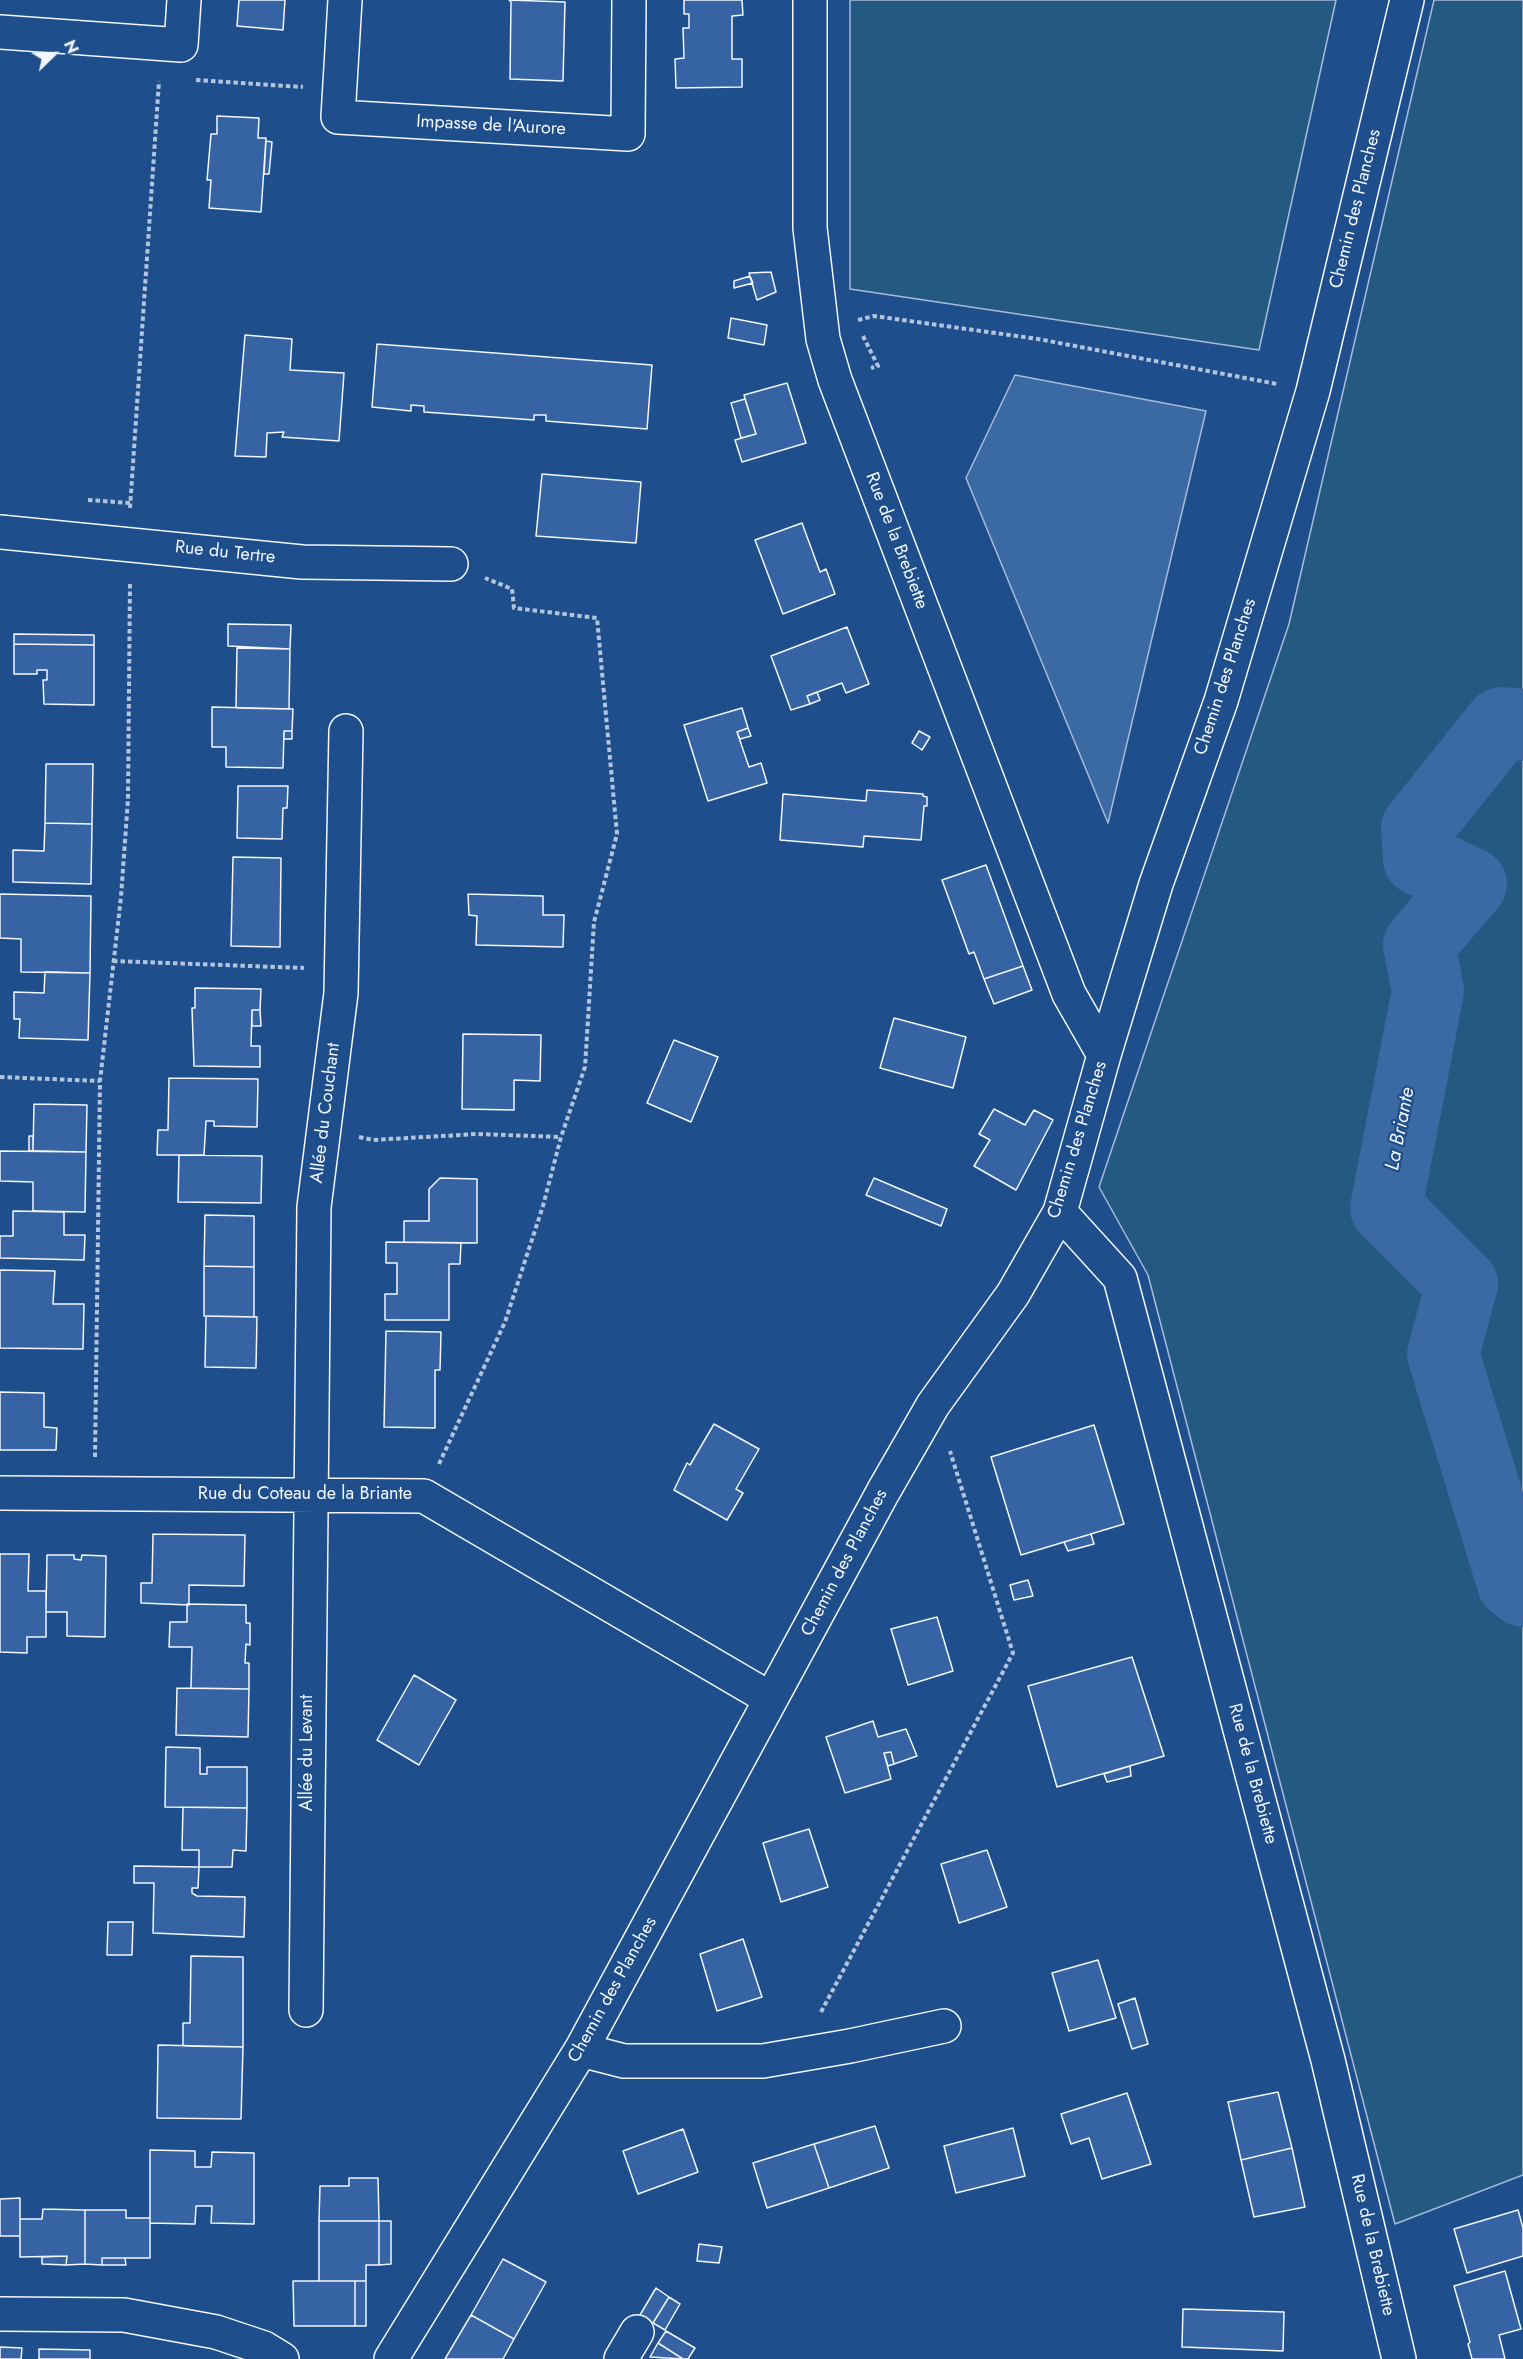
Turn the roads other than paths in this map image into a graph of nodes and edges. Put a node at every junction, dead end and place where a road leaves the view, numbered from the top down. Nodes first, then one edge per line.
1 (184, 0) edge
2 (345, 0) edge
3 (629, 0) edge
4 (810, 0) edge
5 (1407, 0) edge
6 (0, 32) edge
7 (0, 532) edge
8 (451, 564) road end
9 (346, 730) dead end
10 (1104, 1055) junction
11 (1060, 1212) junction
12 (0, 1493) edge
13 (310, 1495) junction
14 (771, 1700) junction
15 (306, 2010) dead end
16 (944, 2026) dead end
17 (581, 2050) junction
18 (0, 2314) edge
19 (282, 2359) edge
20 (391, 2359) edge
21 (1399, 2359) edge

1 - 6 street
2 - 3 street, Impasse de l'Aurore
4 - 10 street, Rue de la Brebiette
5 - 10 street, Chemin des Planches
7 - 8 street, Rue du Tertre
9 - 13 street, Allée du Couchant
10 - 11 street, Chemin des Planches
11 - 14 street, Chemin des Planches
11 - 21 street, Rue de la Brebiette
12 - 13 street, Rue du Coteau de la Briante
13 - 14 street, Rue du Coteau de la Briante
13 - 15 street, Allée du Levant
14 - 17 street, Chemin des Planches
16 - 17 street
17 - 20 street, Chemin des Planches
18 - 19 street

